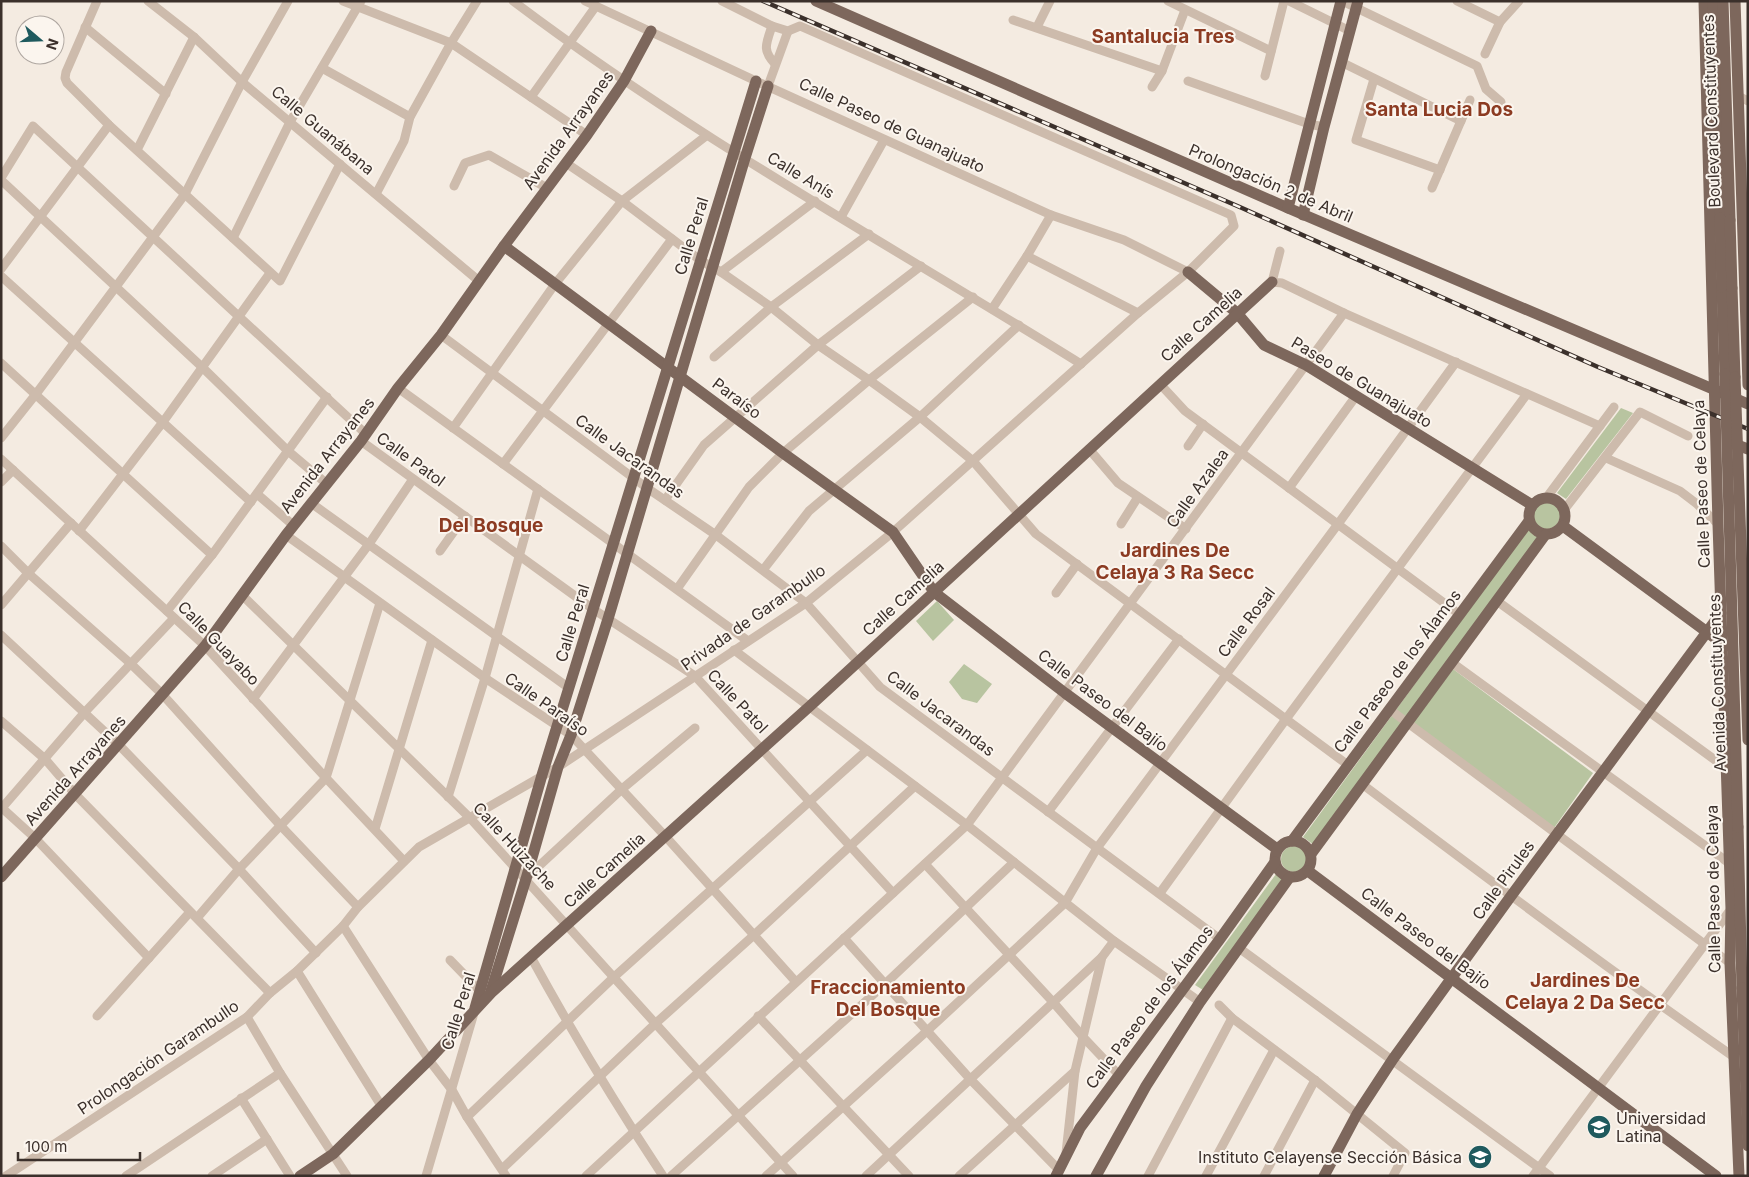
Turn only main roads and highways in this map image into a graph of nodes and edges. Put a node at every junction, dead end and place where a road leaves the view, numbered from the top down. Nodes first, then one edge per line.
1 (816, 1) edge
2 (1342, 1) edge
3 (1704, 1) edge
4 (1713, 1) edge
5 (1723, 1) edge
6 (1735, 1) edge
7 (1357, 5) edge
8 (651, 31) road end
9 (756, 81) road end
10 (768, 86) road end
11 (1743, 98) edge
12 (1744, 207) edge
13 (1288, 208) junction
14 (1303, 215) junction
15 (1725, 221) junction
16 (504, 246) junction
17 (1188, 272) road end
18 (1272, 282) road end
19 (1237, 313) junction
20 (667, 366) junction
21 (1730, 375) junction
22 (680, 376) junction
23 (1747, 377) edge
24 (1748, 385) edge
25 (1715, 390) junction
26 (1748, 404) edge
27 (1716, 437) junction
28 (1748, 449) edge
29 (1532, 505) junction
30 (1529, 521) junction
31 (1562, 526) junction
32 (1545, 535) junction
33 (934, 592) junction
34 (1721, 615) junction
35 (1707, 632) junction
36 (1722, 644) junction
37 (1748, 662) edge
38 (1748, 740) edge
39 (1292, 840) junction
40 (1277, 849) junction
41 (1311, 854) junction
42 (1275, 862) junction
43 (1734, 862) junction
44 (1308, 870) junction
45 (1, 877) edge
46 (1289, 878) junction
47 (1730, 958) junction
48 (1453, 978) junction
49 (486, 992) junction
50 (1742, 1129) edge
51 (1748, 1146) edge
52 (1058, 1173) edge
53 (300, 1176) edge
54 (1096, 1176) edge
55 (1324, 1176) edge
56 (1716, 1176) edge
57 (1739, 1176) edge

1 - 13 main road, Prolongación 2 de Abril
2 - 13 main road
3 - 15 main road, Calle Paseo de Celaya
4 - 15 main road, Boulevard Constituyentes
5 - 15 main road, Boulevard Constituyentes
6 - 11 main road, Calle Paseo de Celaya
7 - 14 main road
8 - 16 main road, Avenida Arrayanes
9 - 20 main road, Calle Peral
10 - 22 main road, Calle Peral
11 - 12 main road, Calle Paseo de Celaya
12 - 15 main road, Calle Paseo de Celaya
13 - 14 main road, Prolongación 2 de Abril
14 - 25 main road, Prolongación 2 de Abril
15 - 21 main road, Avenida Constituyentes, bridge
15 - 23 main road, Calle Paseo de Celaya
15 - 25 main road, Calle Paseo de Celaya
16 - 20 main road, Paraíso
16 - 45 main road, Avenida Arrayanes
17 - 19 main road, Paseo de Guanajuato
18 - 19 main road, Calle Camelia
19 - 29 main road, Paseo de Guanajuato
19 - 33 main road, Calle Camelia
20 - 22 main road, Paraíso
20 - 49 main road, Calle Peral
21 - 38 main road, Avenida Constituyentes, bridge
21 - 43 main road, Avenida Constituyentes, bridge
22 - 33 main road, Paraíso
22 - 49 main road, Calle Peral
23 - 24 main road, Calle Paseo de Celaya
25 - 26 main road, Prolongación 2 de Abril
25 - 27 main road, Calle Paseo de Celaya
27 - 28 main road
27 - 34 main road, Calle Paseo de Celaya
29 - 30 main road
29 - 31 main road
30 - 32 main road
30 - 39 main road, Calle Paseo de los Álamos
31 - 32 main road
31 - 35 main road
32 - 41 main road
33 - 40 main road, Calle Paseo del Bajío
33 - 49 main road, Calle Camelia
34 - 35 main road, Calle Pirules
34 - 36 main road, Calle Paseo de Celaya
35 - 36 main road
35 - 48 main road, Calle Pirules
36 - 37 main road
36 - 43 main road, Calle Paseo de Celaya
39 - 40 main road
39 - 41 main road
40 - 42 main road
41 - 44 main road
42 - 46 main road
42 - 52 main road, Calle Paseo de los Álamos
43 - 47 main road
43 - 47 main road, Calle Paseo de Celaya
43 - 51 main road, Avenida Constituyentes, bridge
44 - 46 main road
44 - 48 main road, Calle Paseo del Bajío
46 - 54 main road
47 - 50 main road, Calle Paseo de Celaya
48 - 55 main road, Calle Pirules
48 - 56 main road, Calle Paseo del Bajío
49 - 53 main road, Calle Peral
50 - 57 main road, Calle Paseo de Celaya

